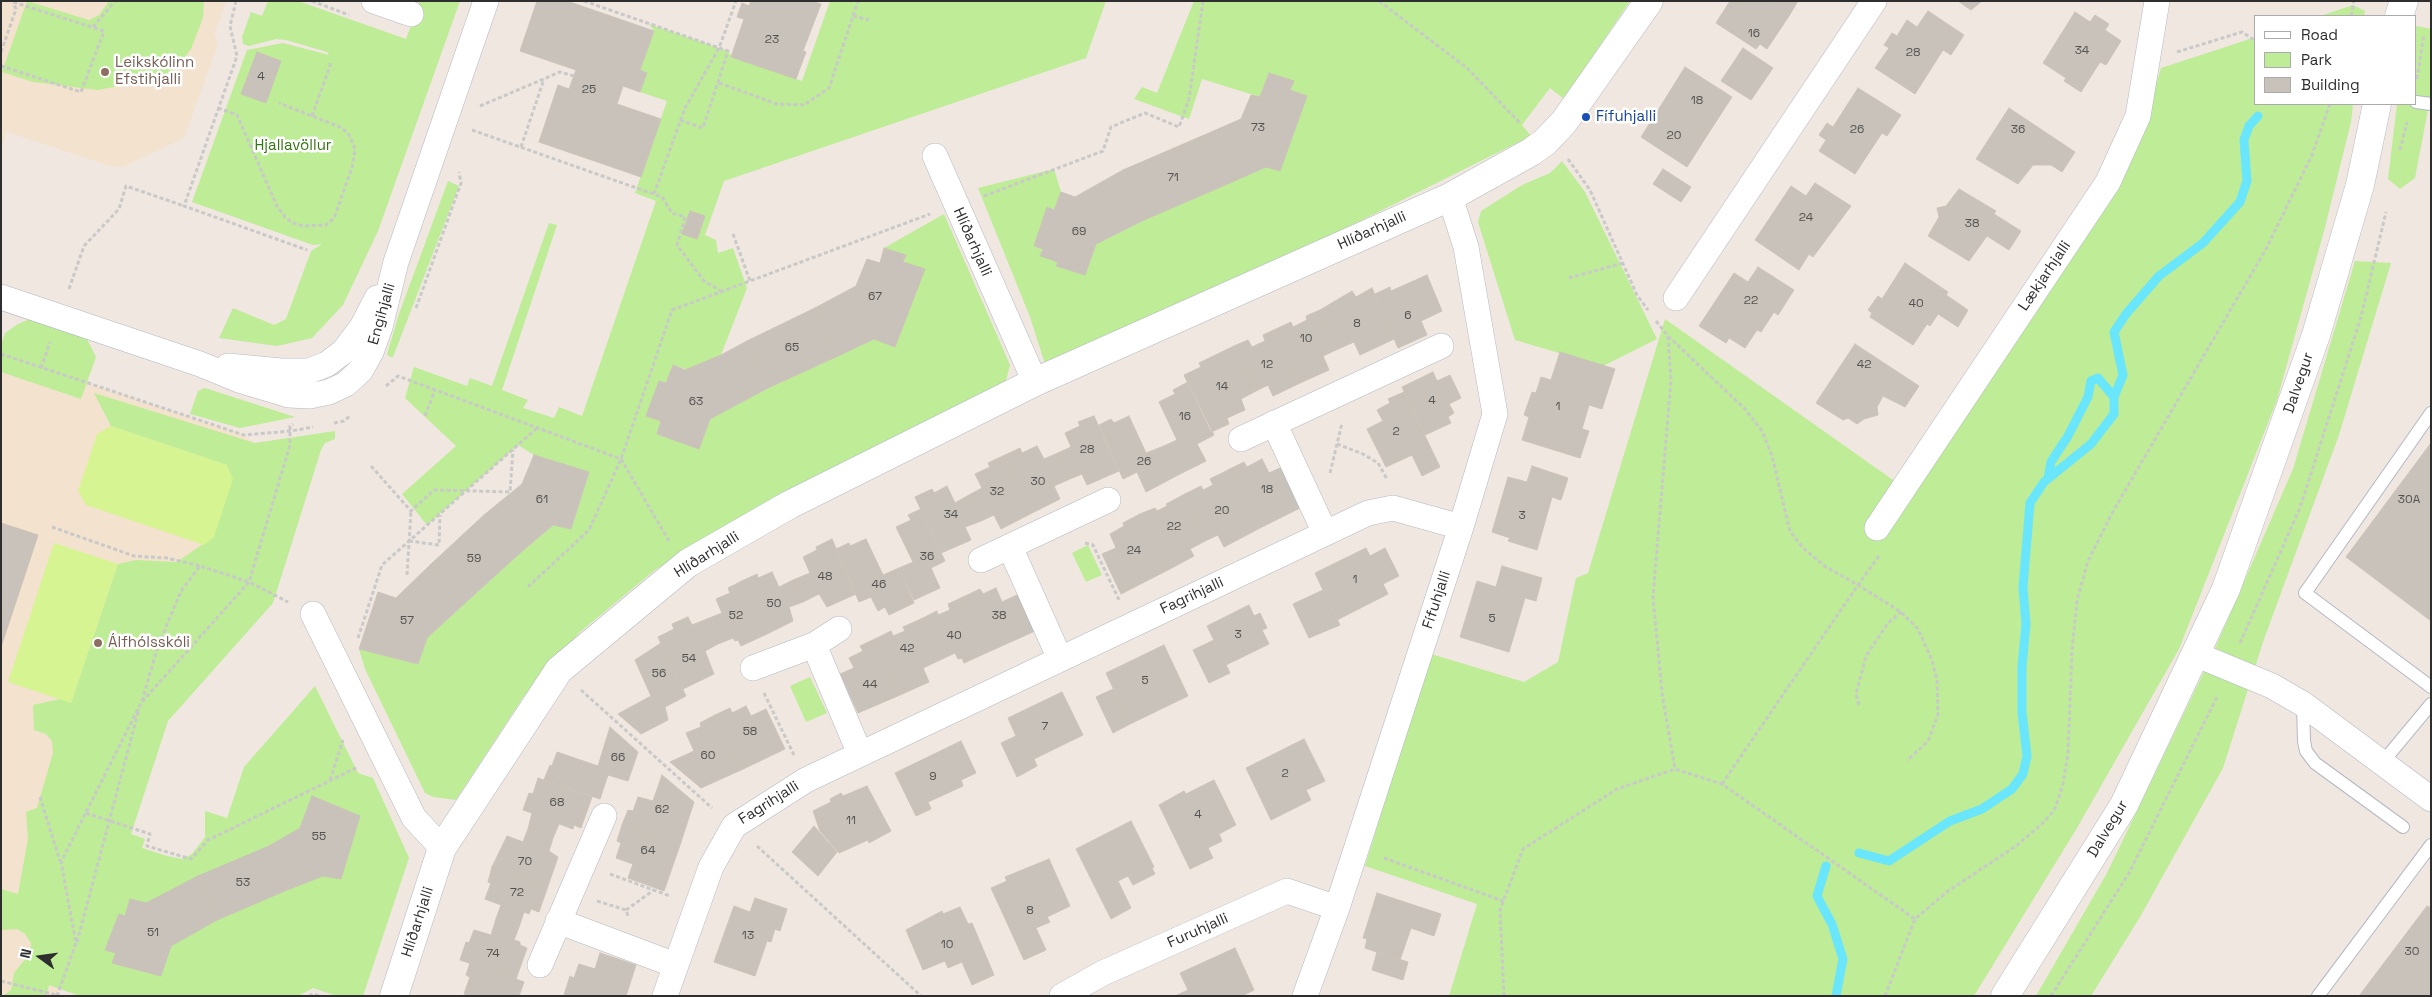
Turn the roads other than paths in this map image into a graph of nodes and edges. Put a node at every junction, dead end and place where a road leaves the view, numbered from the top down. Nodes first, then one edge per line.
1 (374, 1) edge
2 (486, 1) edge
3 (1649, 1) edge
4 (1874, 1) edge
5 (2157, 1) edge
6 (2394, 1) edge
7 (2404, 1) edge
8 (411, 14) dead end
9 (2393, 15) edge
10 (2399, 15) edge
11 (2417, 102) edge
12 (2431, 104) edge
13 (2377, 105) edge
14 (935, 156) dead end
15 (1450, 197) junction
16 (1, 297) edge
17 (1676, 298) dead end
18 (1441, 346) dead end
19 (1035, 382) junction
20 (2431, 413) edge
21 (1274, 423) junction
22 (1241, 439) dead end
23 (1108, 500) dead end
24 (1461, 527) junction
25 (1325, 533) junction
26 (1880, 539) road end
27 (1010, 547) junction
28 (981, 560) dead end
29 (313, 614) road end
30 (839, 630) dead end
31 (814, 645) junction
32 (2195, 654) junction
33 (1060, 659) junction
34 (753, 668) road end
35 (2431, 687) edge
36 (2303, 704) junction
37 (2431, 704) edge
38 (860, 754) junction
39 (2382, 763) junction
40 (2431, 798) edge
41 (604, 816) dead end
42 (2402, 827) dead end
43 (2431, 845) edge
44 (442, 848) junction
45 (1336, 908) junction
46 (558, 921) junction
47 (540, 965) dead end
48 (675, 965) junction
49 (394, 996) edge
50 (665, 996) edge
51 (1062, 996) edge
52 (1305, 996) edge
53 (2005, 996) edge
54 (2318, 996) edge

1 - 8 street
2 - 16 street, Engihjalli
3 - 15 street, Hlíðarhjalli
4 - 17 street
5 - 26 street, Lækjarhjalli
6 - 9 street
7 - 10 street
11 - 12 lane
13 - 32 street, Dalvegur
14 - 19 street, Hlíðarhjalli
15 - 19 street, Hlíðarhjalli
15 - 24 street, Fífuhjalli
18 - 21 street
19 - 44 street, Hlíðarhjalli
20 - 35 lane
21 - 22 street
21 - 25 street
23 - 27 street
24 - 25 street, Fagrihjalli
24 - 45 street, Fífuhjalli
25 - 33 street, Fagrihjalli
27 - 28 street
27 - 33 street
29 - 44 street
30 - 31 street
31 - 34 street
31 - 38 street
32 - 36 street
32 - 53 street, Dalvegur
33 - 38 street, Fagrihjalli
36 - 39 street
36 - 42 lane
37 - 39 lane
38 - 48 street, Fagrihjalli
39 - 40 street
41 - 46 street
43 - 54 lane
44 - 49 street, Hlíðarhjalli
45 - 51 street, Furuhjalli
45 - 52 street, Fífuhjalli
46 - 47 street
46 - 48 street
48 - 50 street, Fagrihjalli

